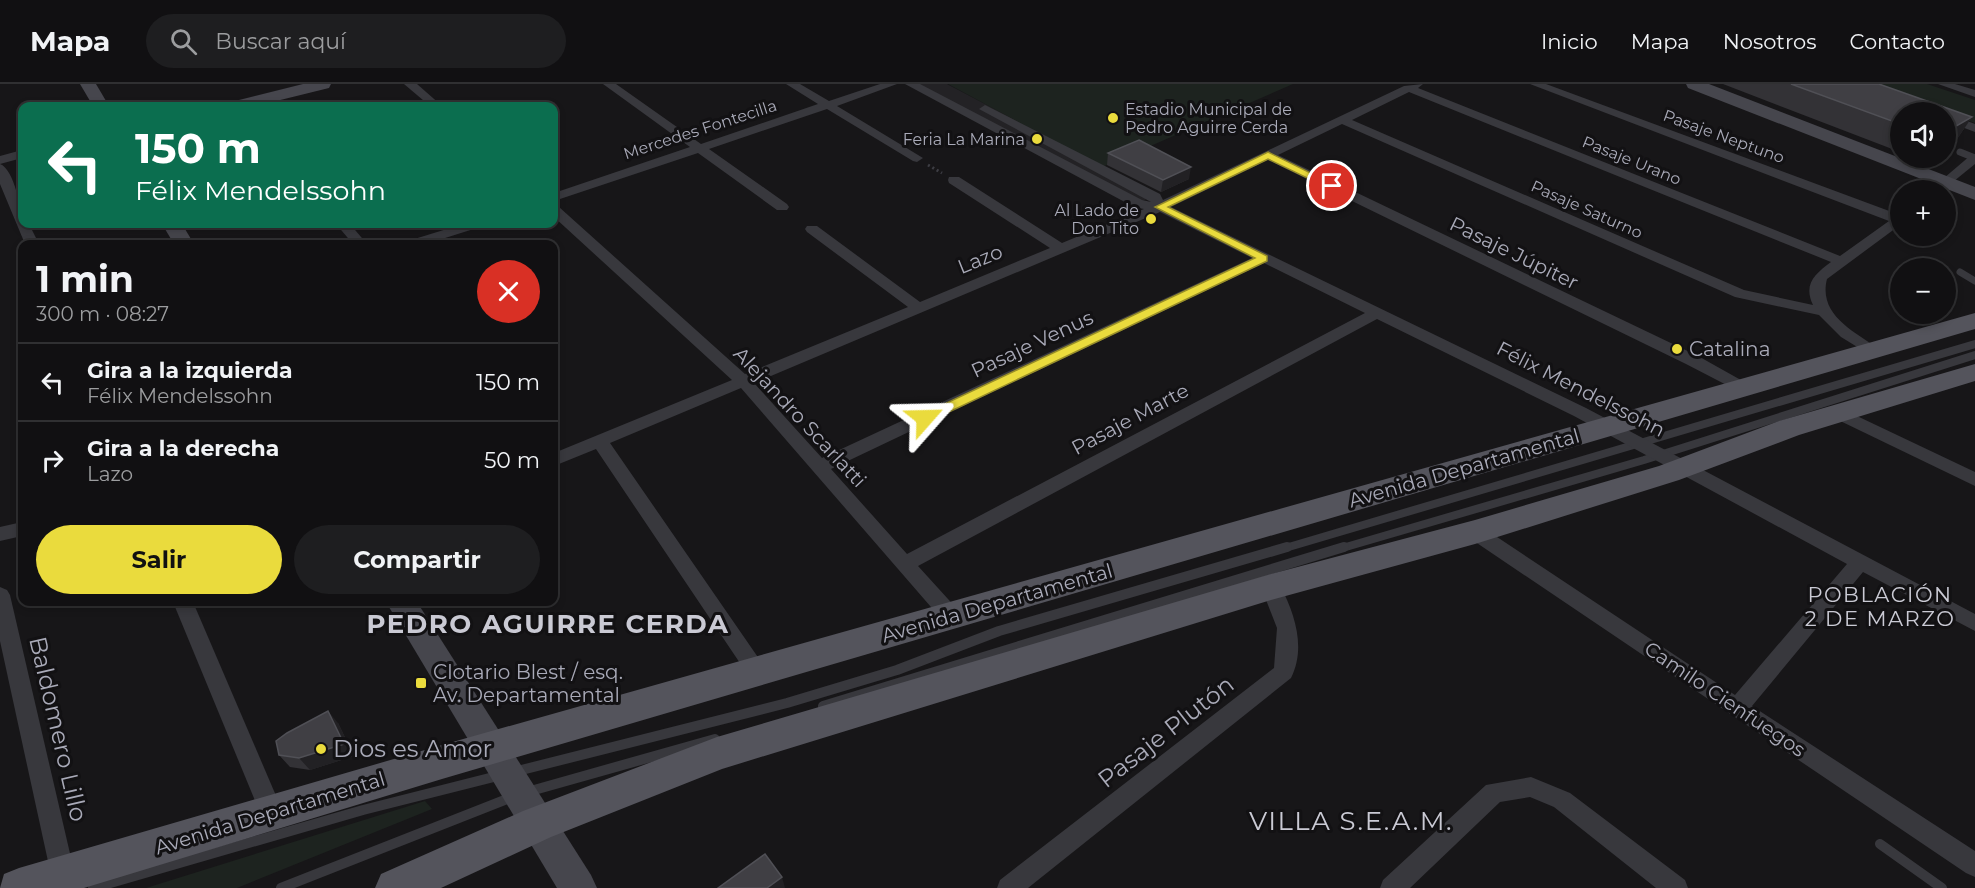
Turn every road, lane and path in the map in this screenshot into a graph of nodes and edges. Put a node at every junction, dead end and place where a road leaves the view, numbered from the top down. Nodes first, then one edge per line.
1 (88, 84) edge
2 (323, 84) edge
3 (345, 84) edge
4 (410, 84) edge
5 (792, 84) edge
6 (891, 84) edge
7 (911, 84) edge
8 (937, 84) edge
9 (1536, 84) edge
10 (1694, 84) edge
11 (1944, 84) edge
12 (1412, 86) edge
13 (614, 87) edge
14 (1975, 94) edge
15 (99, 102) edge
16 (262, 102) edge
17 (266, 102) edge
18 (430, 102) edge
19 (828, 105) junction
20 (1342, 120) junction
21 (1956, 121) edge
22 (1975, 128) edge
23 (700, 148) junction
24 (1960, 152) dead end
25 (18, 155) edge
26 (1268, 155) junction
27 (917, 158) joint
28 (1975, 158) edge
29 (0, 160) edge
30 (0, 168) edge
31 (954, 180) joint
32 (1926, 180) edge
33 (1948, 180) edge
34 (1956, 190) edge
35 (1975, 194) edge
36 (558, 196) edge
37 (782, 207) dead end
38 (1160, 207) junction
39 (18, 210) edge
40 (558, 214) edge
41 (1890, 216) edge
42 (1890, 227) edge
43 (346, 228) edge
44 (463, 228) edge
45 (812, 228) dead end
46 (357, 240) edge
47 (425, 240) edge
48 (1062, 249) junction
49 (1263, 258) junction
50 (1843, 262) junction
51 (1960, 272) dead end
52 (1975, 281) edge
53 (918, 307) junction
54 (1824, 312) junction
55 (1376, 313) junction
56 (1975, 321) edge
57 (1975, 344) edge
58 (1872, 351) junction
59 (1975, 355) edge
60 (1975, 372) edge
61 (744, 382) junction
62 (1742, 388) junction
63 (1838, 413) junction
64 (1608, 427) junction
65 (599, 441) junction
66 (1641, 444) junction
67 (558, 458) edge
68 (1672, 460) junction
69 (819, 467) junction
70 (1975, 480) edge
71 (18, 530) edge
72 (1476, 532) junction
73 (0, 534) edge
74 (1860, 562) junction
75 (905, 564) junction
76 (1270, 587) junction
77 (0, 595) edge
78 (185, 606) edge
79 (403, 606) edge
80 (951, 616) junction
81 (1975, 623) edge
82 (757, 672) junction
83 (1737, 708) junction
84 (812, 710) dead end
85 (722, 737) dead end
86 (514, 786) junction
87 (271, 812) junction
88 (1880, 844) dead end
89 (1975, 865) edge
90 (78, 882) edge
91 (19, 888) edge
92 (281, 888) edge
93 (396, 888) edge
94 (578, 888) edge
95 (1009, 888) edge
96 (1392, 888) edge
97 (1676, 888) edge
98 (1942, 888) edge

1 - 15 main road
2 - 16 main road
3 - 17 main road
4 - 18 street
5 - 19 street
6 - 19 street, Mercedes Fontecilla
7 - 38 street, Félix Mendelssohn
8 - 38 street, Félix Mendelssohn
9 - 41 street, Pasaje Neptuno
10 - 32 main road
11 - 14 street
12 - 20 street, Lazo
12 - 50 street, Pasaje Urano
13 - 23 street
19 - 23 street, Mercedes Fontecilla
19 - 27 street
20 - 26 street, Lazo
20 - 54 street, Pasaje Saturno
21 - 22 street
23 - 36 street, Mercedes Fontecilla
23 - 37 street
24 - 28 lane
25 - 29 street
26 - 38 street, Lazo
26 - 62 street, Pasaje Júpiter
27 - 31 path
28 - 33 street
30 - 39 street
31 - 48 street
34 - 35 main road
38 - 48 street, Lazo
38 - 49 street, Félix Mendelssohn
40 - 61 street, Alejandro Scarlatti
42 - 50 street
43 - 46 street
44 - 47 street
45 - 53 street
48 - 53 street, Lazo
49 - 55 street, Félix Mendelssohn
49 - 69 street, Pasaje Venus
50 - 54 street
51 - 52 lane
53 - 61 street, Lazo
54 - 58 street
55 - 64 street, Félix Mendelssohn
55 - 75 street, Pasaje Marte
56 - 58 main road, Avenida Departamental
57 - 66 lane
58 - 62 main road, Avenida Departamental
59 - 68 lane
60 - 63 main road, Avenida Departamental
61 - 65 street, Lazo
61 - 69 street, Alejandro Scarlatti
62 - 64 main road, Avenida Departamental
63 - 68 main road, Avenida Departamental
63 - 70 street
64 - 66 street, Félix Mendelssohn
64 - 80 main road, Avenida Departamental
65 - 67 street, Lazo
65 - 82 street
66 - 68 street, Félix Mendelssohn
66 - 86 lane
68 - 72 main road, Avenida Departamental
68 - 74 street, Félix Mendelssohn
68 - 84 lane
69 - 75 street, Alejandro Scarlatti
71 - 73 street
72 - 76 main road, Avenida Departamental
72 - 83 street, Camilo Cienfuegos
74 - 81 street, Félix Mendelssohn
74 - 83 street
75 - 80 street, Alejandro Scarlatti
76 - 86 main road, Avenida Departamental
76 - 95 street, Pasaje Plutón
77 - 90 street, Baldomero Lillo
78 - 87 street
79 - 86 main road
80 - 82 main road, Avenida Departamental
82 - 86 main road, Avenida Departamental
83 - 89 street, Camilo Cienfuegos
85 - 86 lane
86 - 87 main road, Avenida Departamental
86 - 90 lane
86 - 92 lane
86 - 93 main road, Avenida Departamental
86 - 94 main road
87 - 90 main road, Avenida Departamental
88 - 98 lane
90 - 91 main road, Avenida Departamental
96 - 97 street

